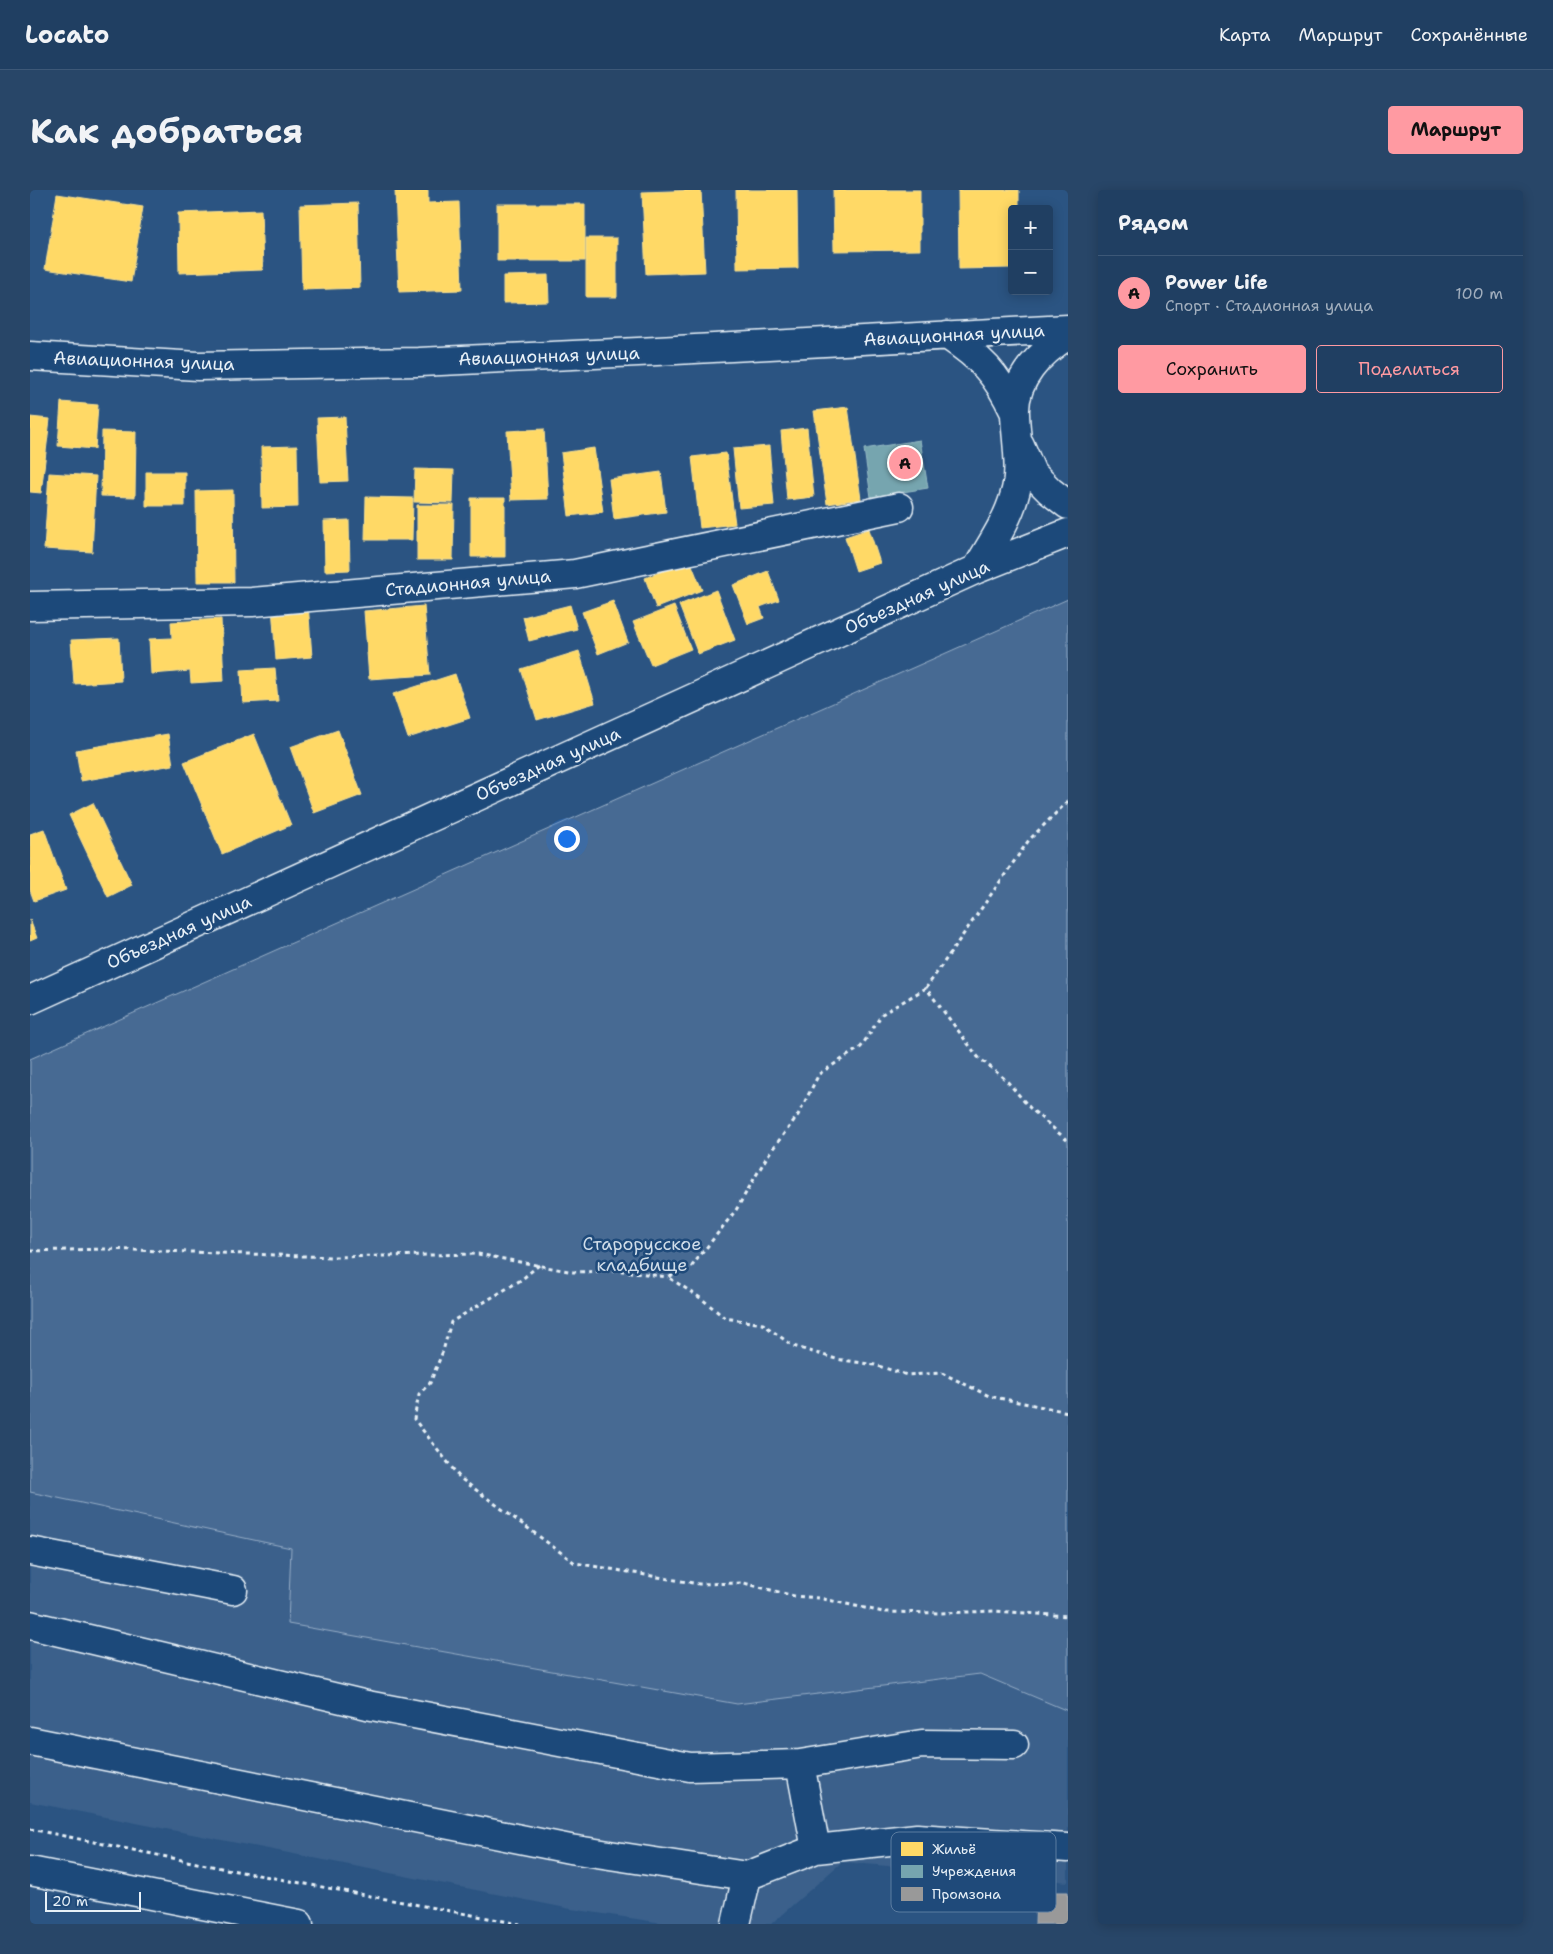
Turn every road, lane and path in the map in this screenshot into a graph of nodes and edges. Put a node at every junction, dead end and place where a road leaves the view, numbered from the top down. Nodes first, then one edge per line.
1 (1068, 329) edge
2 (947, 335) junction
3 (1068, 335) edge
4 (30, 356) edge
5 (1014, 412) junction
6 (1018, 441) junction
7 (1068, 505) edge
8 (899, 507) dead end
9 (1068, 533) edge
10 (977, 568) junction
11 (30, 606) edge
12 (1068, 801) edge
13 (926, 988) junction
14 (30, 1000) edge
15 (1068, 1141) edge
16 (30, 1251) edge
17 (539, 1265) junction
18 (668, 1277) junction
19 (1068, 1412) edge
20 (30, 1551) edge
21 (233, 1590) dead end
22 (1068, 1616) edge
23 (30, 1625) edge
24 (30, 1741) edge
25 (1014, 1745) dead end
26 (800, 1764) junction
27 (30, 1829) edge
28 (891, 1841) edge
29 (816, 1849) junction
30 (30, 1871) edge
31 (748, 1876) junction
32 (299, 1924) edge
33 (520, 1924) edge
34 (736, 1924) edge

1 - 2 main road, Авиационная улица
2 - 4 main road, Авиационная улица
2 - 5 main road
3 - 5 main road
5 - 6 main road
6 - 7 main road
6 - 10 main road
8 - 11 main road, Стадионная улица
9 - 10 main road, Объездная улица
10 - 14 main road, Объездная улица
12 - 13 path
13 - 15 path
13 - 18 path
16 - 17 path
17 - 18 path
17 - 22 path
18 - 19 path
20 - 21 main road
23 - 26 main road
24 - 31 main road
25 - 26 main road
26 - 29 main road
27 - 33 path
28 - 29 main road
29 - 31 main road
30 - 32 main road
31 - 34 main road

